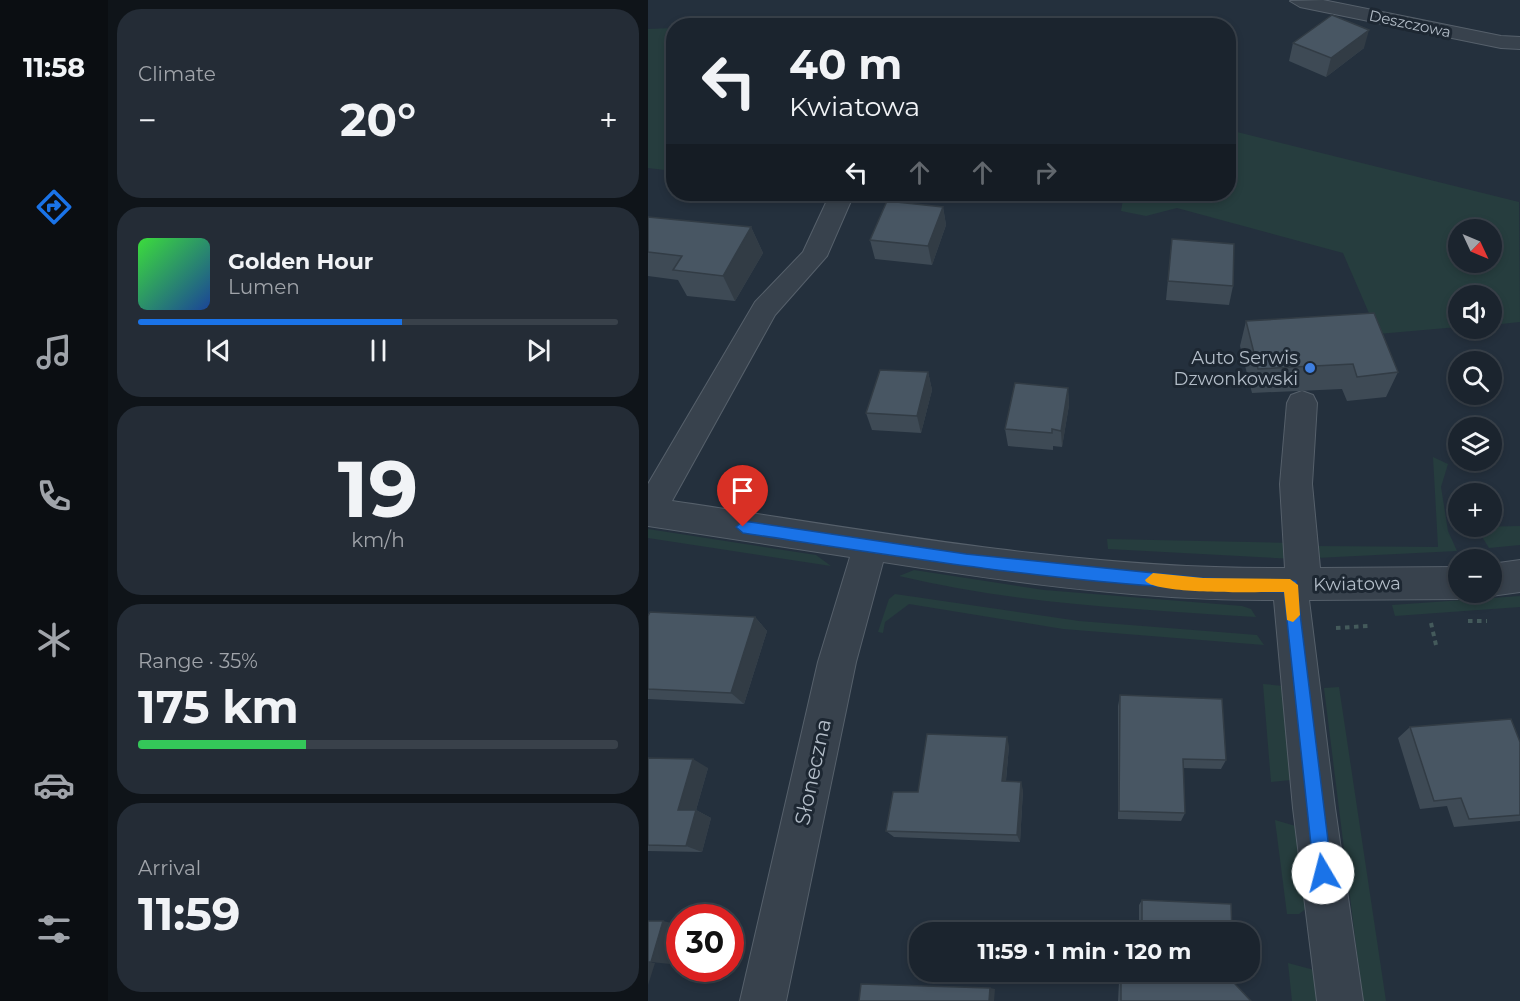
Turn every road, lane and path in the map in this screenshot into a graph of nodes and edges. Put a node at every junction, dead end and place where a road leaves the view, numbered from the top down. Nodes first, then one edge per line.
1 (1300, 1) edge
2 (1519, 45) edge
3 (839, 201) edge
4 (1302, 403) dead end
5 (648, 512) edge
6 (870, 546) junction
7 (1520, 576) edge
8 (1502, 578) edge
9 (1448, 583) edge
10 (1297, 585) junction
11 (1431, 623) dead end
12 (1436, 645) dead end
13 (764, 1001) edge
14 (1340, 1001) edge

1 - 2 street, Deszczowa
3 - 5 street
4 - 10 street
5 - 6 street, Kwiatowa
6 - 10 street, Kwiatowa
6 - 13 street, Słoneczna
7 - 8 street
9 - 10 street, Kwiatowa
10 - 14 street
11 - 12 path

